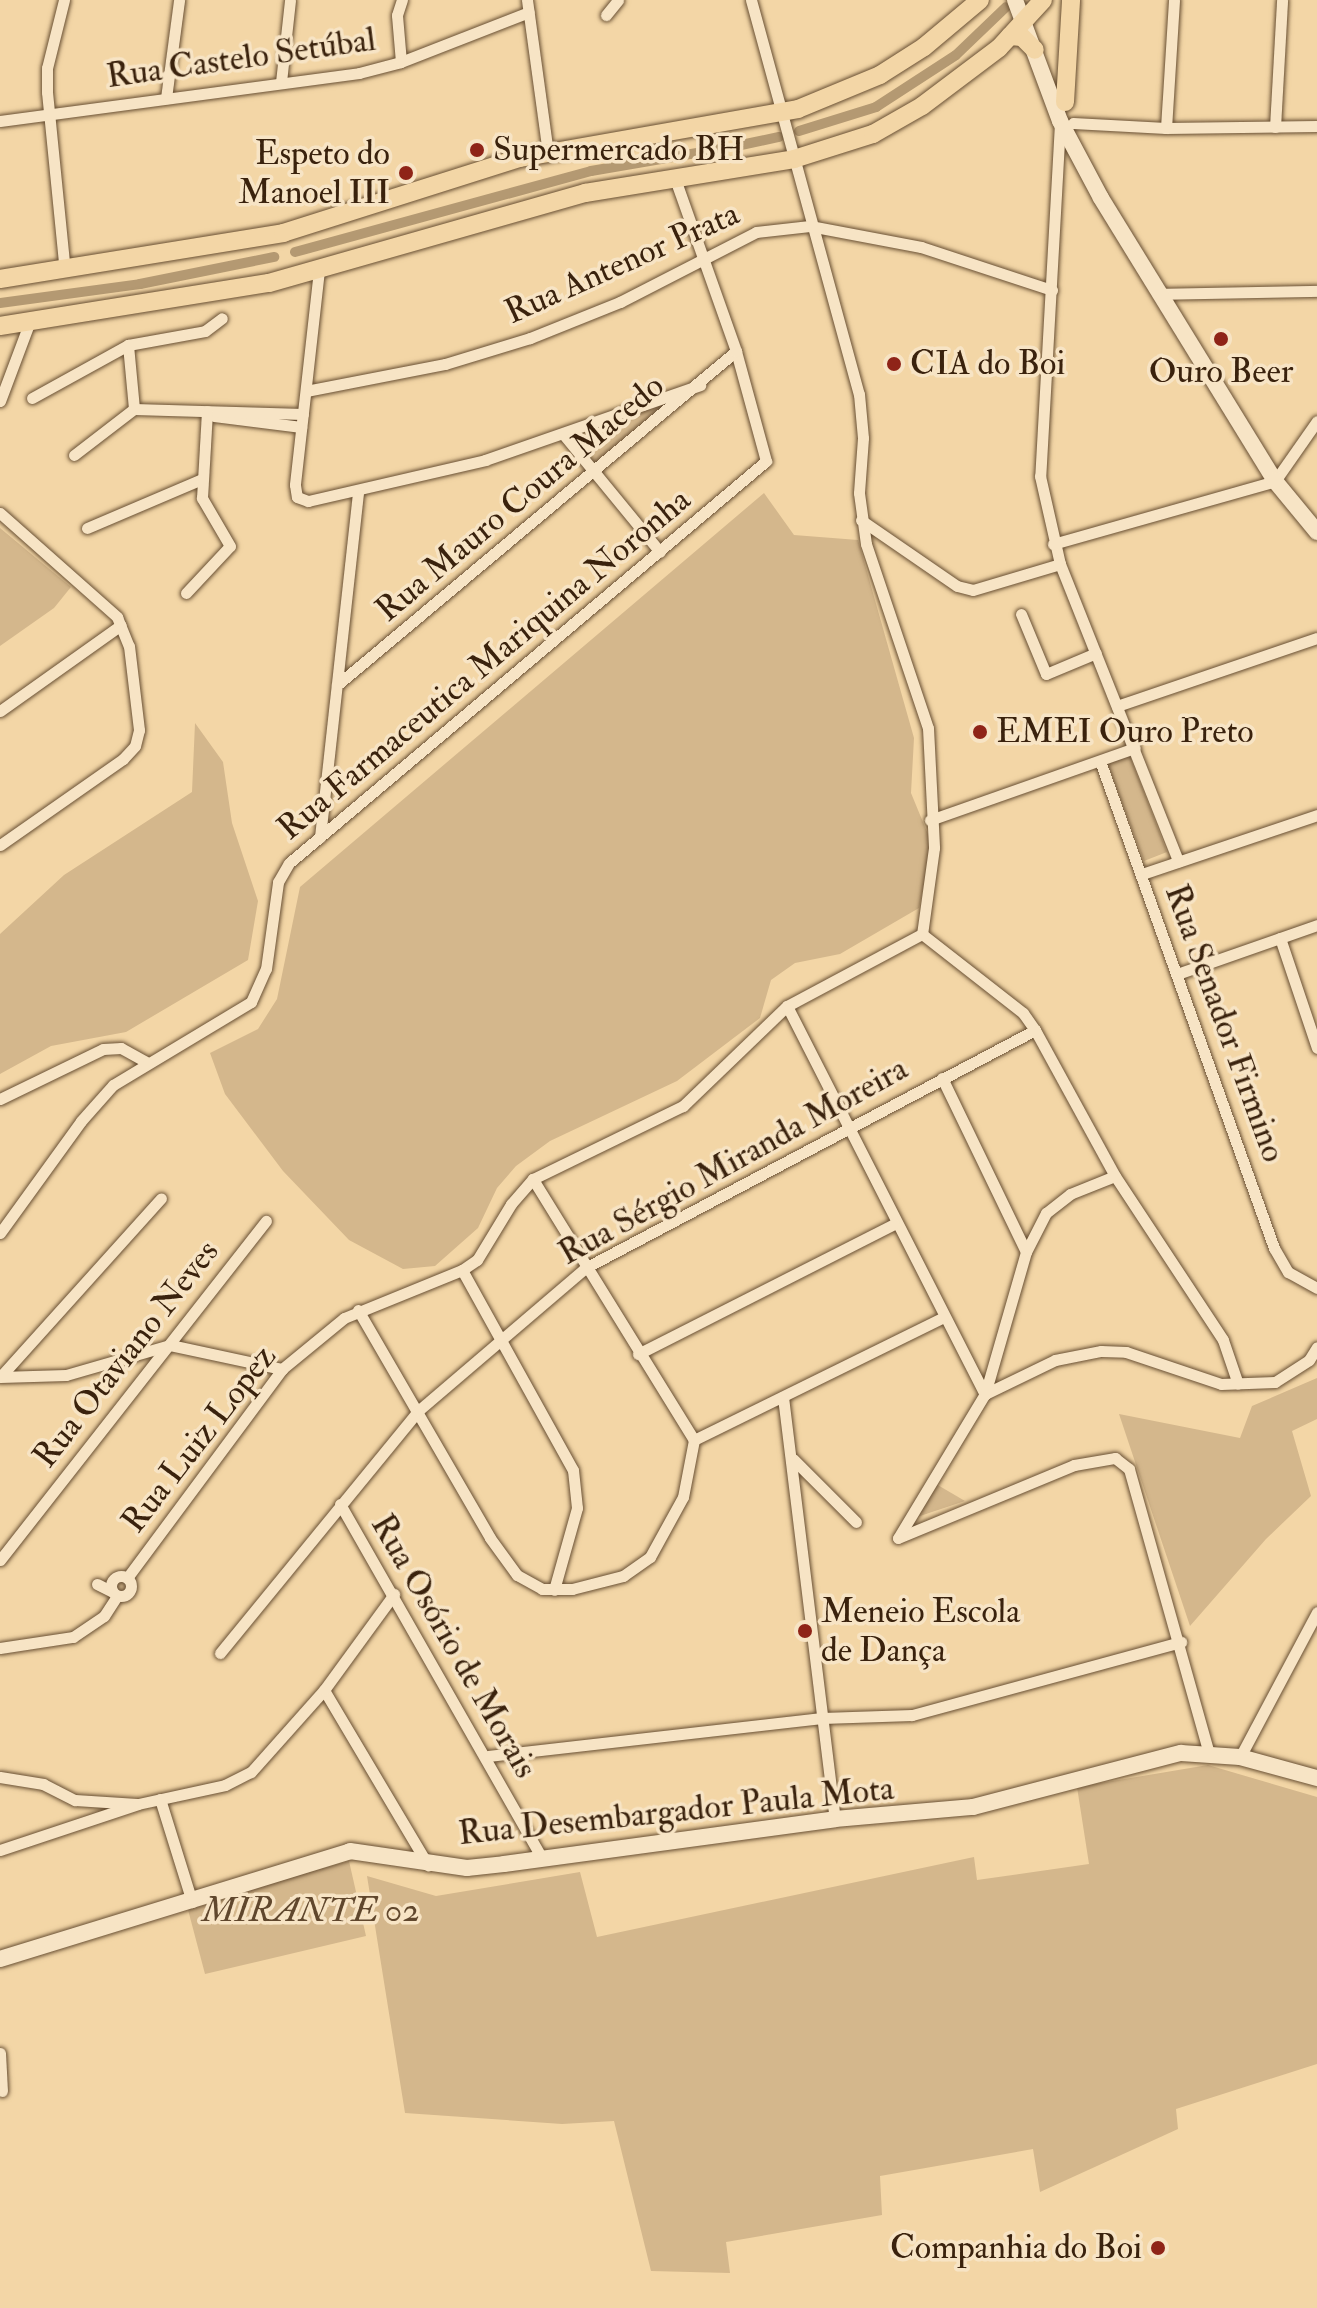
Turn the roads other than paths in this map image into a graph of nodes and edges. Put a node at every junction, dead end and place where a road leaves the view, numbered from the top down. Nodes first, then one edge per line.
1 (64, 0) edge
2 (179, 0) edge
3 (290, 0) edge
4 (402, 0) edge
5 (618, 0) edge
6 (751, 0) edge
7 (1015, 0) edge
8 (1071, 0) edge
9 (1174, 0) edge
10 (1282, 0) edge
11 (977, 2) edge
12 (528, 6) edge
13 (1032, 9) edge
14 (606, 15) dead end
15 (1010, 36) junction
16 (1035, 50) junction
17 (401, 62) junction
18 (281, 82) junction
19 (166, 98) junction
20 (1065, 102) junction
21 (49, 115) junction
22 (780, 119) junction
23 (0, 121) edge
24 (1066, 122) junction
25 (1317, 126) edge
26 (1275, 127) junction
27 (1166, 128) junction
28 (548, 153) junction
29 (792, 153) junction
30 (676, 182) junction
31 (810, 226) junction
32 (702, 260) junction
33 (319, 270) junction
34 (65, 271) junction
35 (0, 279) edge
36 (1052, 290) junction
37 (1317, 291) edge
38 (1158, 294) junction
39 (222, 318) dead end
40 (30, 321) junction
41 (0, 326) edge
42 (128, 345) junction
43 (736, 351) junction
44 (700, 385) junction
45 (306, 391) junction
46 (32, 398) dead end
47 (0, 401) edge
48 (134, 409) junction
49 (205, 412) junction
50 (303, 414) junction
51 (1317, 421) edge
52 (301, 427) junction
53 (564, 435) junction
54 (74, 455) dead end
55 (595, 471) junction
56 (202, 479) junction
57 (1275, 481) junction
58 (358, 491) junction
59 (0, 513) edge
60 (861, 520) junction
61 (87, 528) dead end
62 (1317, 532) edge
63 (1053, 544) junction
64 (660, 552) junction
65 (1060, 564) junction
66 (186, 593) dead end
67 (1021, 614) dead end
68 (121, 625) junction
69 (1317, 638) edge
70 (1096, 653) junction
71 (337, 685) junction
72 (1117, 706) junction
73 (0, 711) edge
74 (1135, 748) junction
75 (1100, 761) junction
76 (1317, 815) edge
77 (930, 820) junction
78 (320, 837) junction
79 (0, 845) edge
80 (1178, 861) junction
81 (1142, 874) junction
82 (1317, 925) edge
83 (922, 934) junction
84 (1280, 938) junction
85 (1180, 973) junction
86 (787, 1006) junction
87 (1035, 1030) junction
88 (1317, 1048) edge
89 (148, 1063) junction
90 (942, 1078) junction
91 (0, 1099) edge
92 (848, 1129) junction
93 (1115, 1176) junction
94 (533, 1179) junction
95 (161, 1198) dead end
96 (266, 1221) dead end
97 (894, 1224) junction
98 (0, 1233) edge
99 (1026, 1252) junction
100 (585, 1268) junction
101 (462, 1270) junction
102 (1317, 1288) edge
103 (358, 1310) junction
104 (944, 1317) junction
105 (501, 1337) junction
106 (170, 1345) junction
107 (1317, 1347) edge
108 (638, 1354) junction
109 (282, 1369) junction
110 (1, 1376) edge
111 (1238, 1384) junction
112 (985, 1394) junction
113 (783, 1397) junction
114 (419, 1410) junction
115 (694, 1440) junction
116 (793, 1459) junction
117 (340, 1504) junction
118 (856, 1522) dead end
119 (0, 1560) edge
120 (97, 1584) dead end
121 (554, 1590) junction
122 (115, 1594) junction
123 (394, 1594) junction
124 (1317, 1612) edge
125 (1181, 1642) junction
126 (0, 1648) edge
127 (220, 1653) dead end
128 (324, 1690) junction
129 (822, 1718) junction
130 (1209, 1754) junction
131 (488, 1756) junction
132 (1240, 1757) junction
133 (0, 1777) edge
134 (1317, 1778) edge
135 (160, 1799) junction
136 (138, 1804) junction
137 (835, 1819) junction
138 (0, 1850) edge
139 (542, 1858) junction
140 (428, 1865) junction
141 (192, 1902) junction
142 (0, 1959) edge
143 (0, 2053) edge
144 (2, 2091) dead end

1 - 21 street
2 - 19 street
3 - 18 street
4 - 17 street
5 - 14 street
6 - 22 street
7 - 13 street
8 - 20 main road
9 - 27 street
10 - 26 street
11 - 22 main road
12 - 17 street, Rua Castelo Setúbal
12 - 28 street
13 - 15 main road
13 - 16 street
13 - 20 street
15 - 16 main road
15 - 29 main road
16 - 24 street
17 - 18 street, Rua Castelo Setúbal
18 - 19 street, Rua Castelo Setúbal
19 - 21 street, Rua Castelo Setúbal
20 - 24 street
21 - 23 street, Rua Castelo Setúbal
21 - 34 street
22 - 28 main road
22 - 29 street
24 - 27 street
24 - 36 street
24 - 38 street
25 - 26 street
26 - 27 street
28 - 34 main road
29 - 30 main road
29 - 31 street
30 - 32 street
30 - 33 main road
31 - 32 street, Rua Antenor Prata
31 - 36 street, Rua Antenor Prata
31 - 60 street
32 - 43 street
32 - 45 street, Rua Antenor Prata
33 - 40 main road
33 - 45 street
34 - 35 main road
36 - 63 street
37 - 38 street
38 - 57 street
39 - 42 street
40 - 41 main road
40 - 47 street
42 - 46 street
42 - 48 street
43 - 44 street, Rua Mauro Coura Macedo
43 - 64 street, Rua Farmaceutica Mariquina Noronha
44 - 53 street
44 - 55 street, Rua Mauro Coura Macedo
45 - 50 street
48 - 49 street
48 - 54 street
49 - 50 street
49 - 52 street
49 - 56 street
50 - 52 street
51 - 57 street
52 - 58 street
53 - 55 street
53 - 58 street
55 - 64 street
55 - 71 street, Rua Mauro Coura Macedo
56 - 61 street
56 - 66 street
57 - 62 street
57 - 63 street
58 - 71 street
59 - 68 street
60 - 65 street
60 - 77 street
63 - 65 street
64 - 78 street, Rua Farmaceutica Mariquina Noronha
65 - 70 street
67 - 70 street
68 - 73 street
68 - 79 street
69 - 72 street
70 - 72 street
71 - 78 street
72 - 74 street
74 - 75 street
74 - 80 street
75 - 77 street
75 - 81 street, Rua Senador Firmino
76 - 80 street
77 - 83 street
78 - 89 street, Rua Farmaceutica Mariquina Noronha
80 - 81 street
81 - 85 street, Rua Senador Firmino
82 - 84 street
83 - 86 street
83 - 87 street
84 - 85 street
84 - 88 street
85 - 102 street, Rua Senador Firmino
86 - 92 street
86 - 94 street
87 - 90 street, Rua Sérgio Miranda Moreira
87 - 93 street
89 - 91 street
89 - 98 street
90 - 92 street, Rua Sérgio Miranda Moreira
90 - 99 street
92 - 97 street
92 - 100 street, Rua Sérgio Miranda Moreira
93 - 99 street
93 - 111 street
94 - 100 street
94 - 101 street
95 - 110 street
96 - 106 street, Rua Otaviano Neves
97 - 104 street
97 - 108 street
99 - 112 street
100 - 105 street, Rua Sérgio Miranda Moreira
100 - 108 street
101 - 103 street, Rua Luiz Lopez
101 - 105 street
103 - 109 street, Rua Luiz Lopez
103 - 114 street
104 - 112 street
104 - 113 street
105 - 114 street, Rua Sérgio Miranda Moreira
105 - 121 street
106 - 109 street
106 - 110 street
106 - 119 street, Rua Otaviano Neves
107 - 111 street
108 - 115 street
109 - 122 street, Rua Luiz Lopez
111 - 112 street
112 - 125 street
113 - 115 street
113 - 116 street
114 - 117 street, Rua Sérgio Miranda Moreira
114 - 121 street
115 - 121 street
116 - 118 street
116 - 129 street
117 - 123 street, Rua Osório de Morais
117 - 127 street, Rua Sérgio Miranda Moreira
120 - 122 street
122 - 126 street
123 - 128 street
123 - 131 street, Rua Osório de Morais
124 - 132 street
125 - 129 street
125 - 130 street
128 - 135 street
128 - 140 street
129 - 131 street
129 - 137 street
130 - 132 street, Rua Desembargador Paula Mota
130 - 137 street, Rua Desembargador Paula Mota
131 - 139 street, Rua Osório de Morais
132 - 134 street, Rua Desembargador Paula Mota
133 - 136 street
135 - 136 street
135 - 141 street
136 - 138 street
137 - 139 street, Rua Desembargador Paula Mota
139 - 140 street, Rua Desembargador Paula Mota
140 - 141 street, Rua Desembargador Paula Mota
141 - 142 street, Rua Desembargador Paula Mota
143 - 144 street

